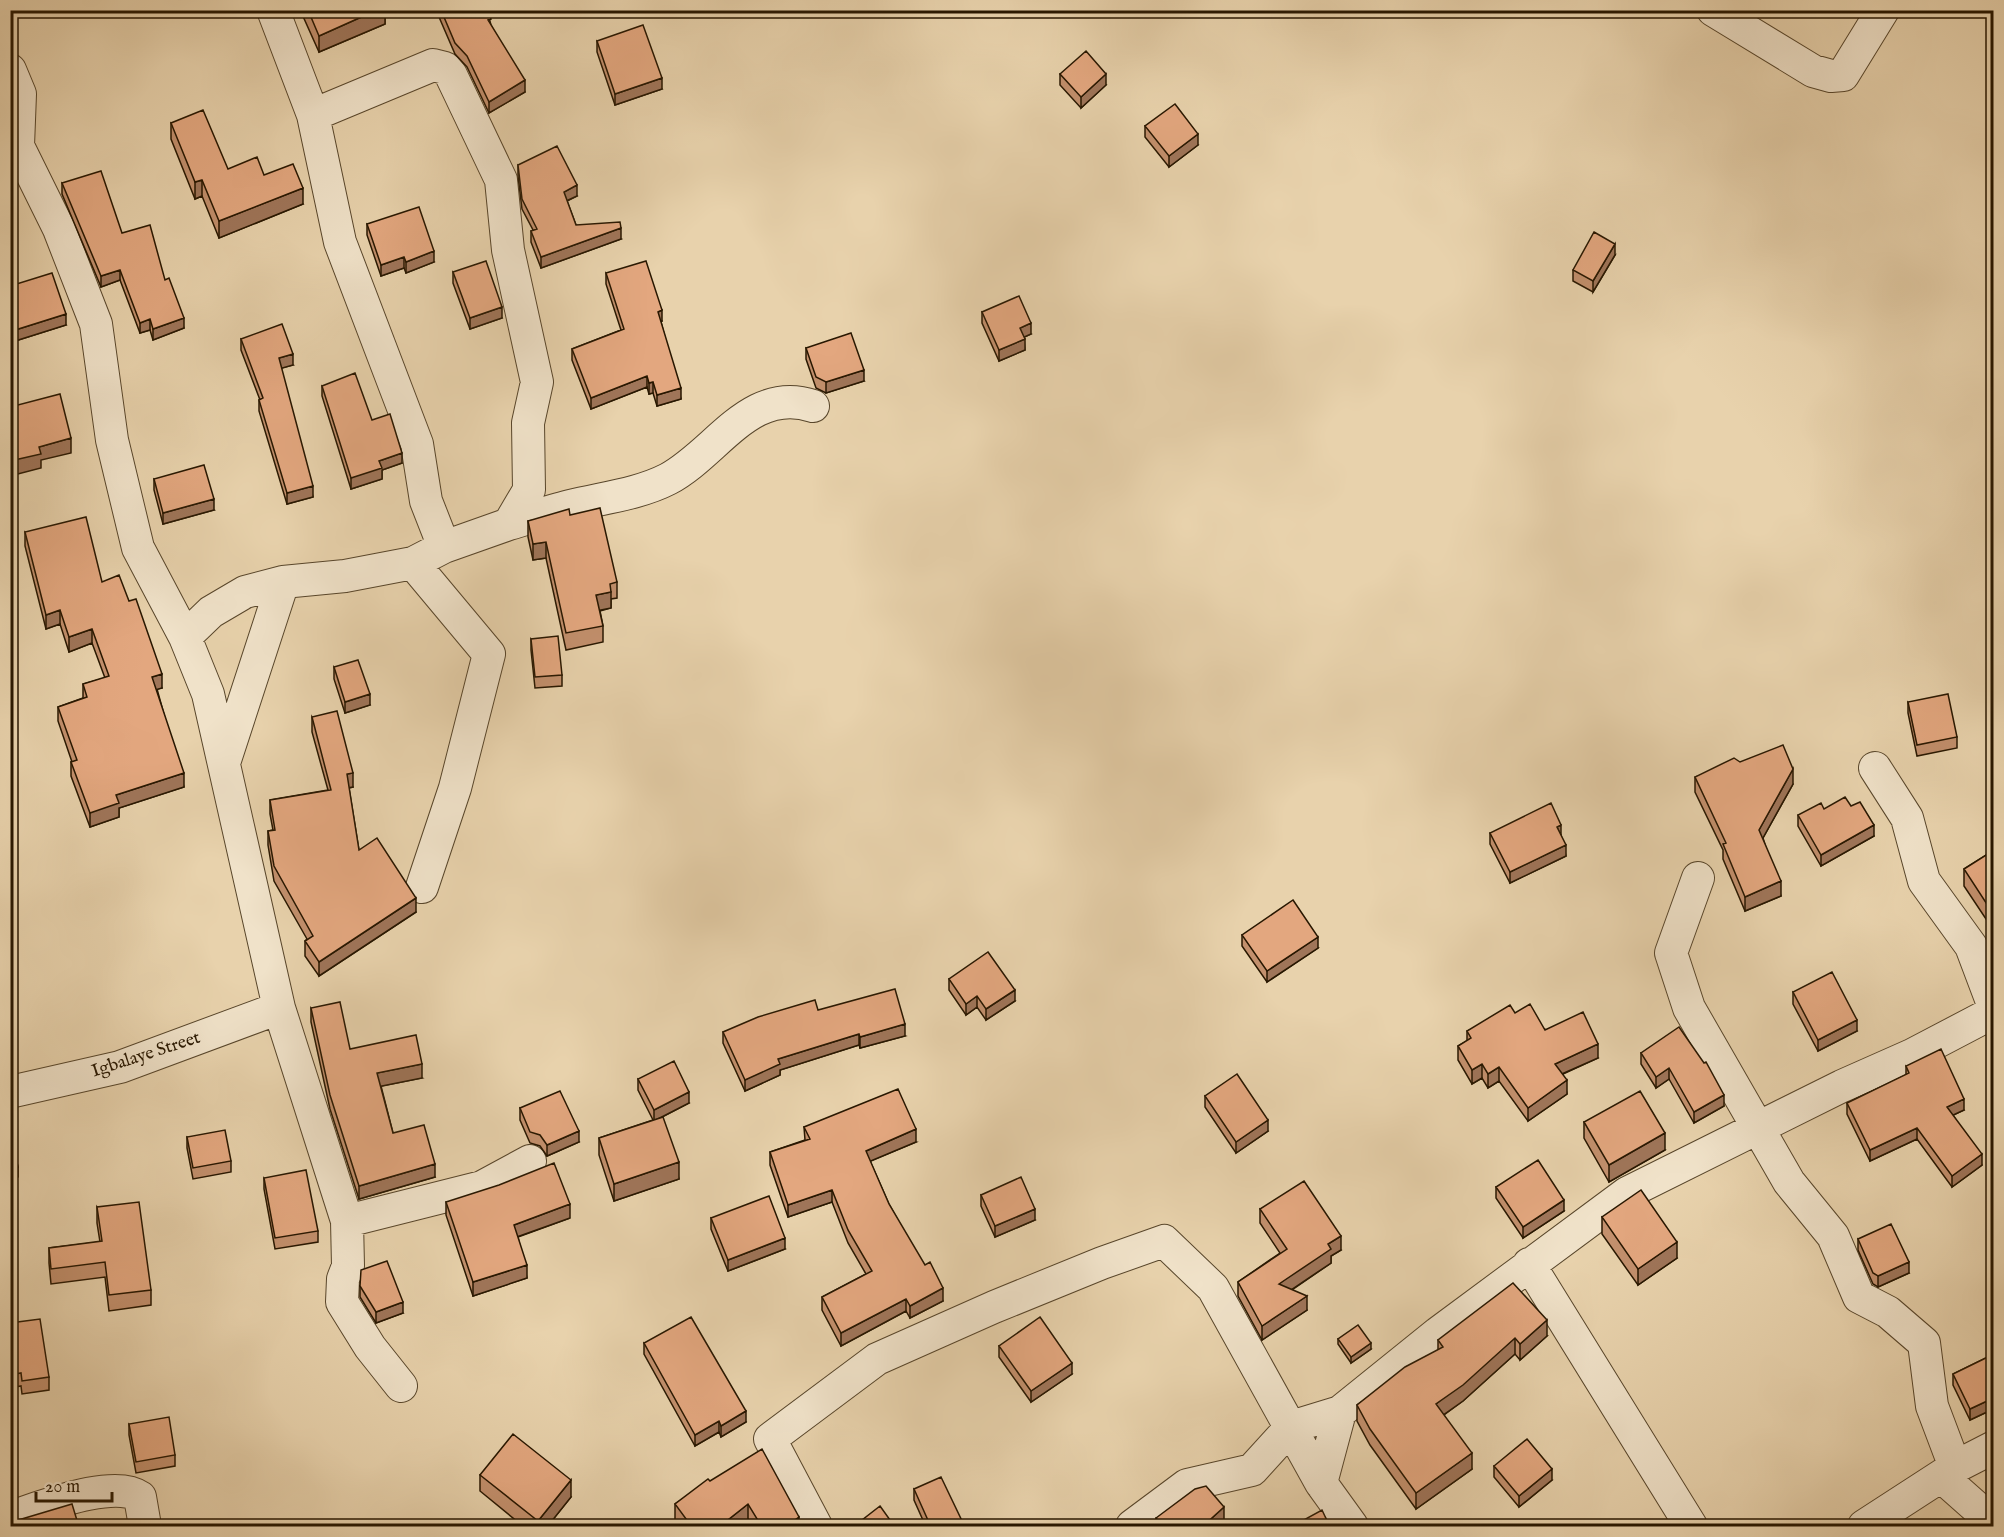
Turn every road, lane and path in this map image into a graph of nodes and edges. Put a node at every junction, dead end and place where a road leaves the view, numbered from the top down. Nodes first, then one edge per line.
1 (273, 10) edge
2 (1713, 10) edge
3 (1883, 10) edge
4 (10, 70) edge
5 (313, 115) junction
6 (813, 406) dead end
7 (508, 524) junction
8 (444, 547) junction
9 (413, 563) junction
10 (283, 582) junction
11 (185, 638) junction
12 (223, 765) junction
13 (1875, 768) dead end
14 (1698, 878) dead end
15 (422, 887) dead end
16 (1994, 1007) edge
17 (279, 1008) junction
18 (1994, 1012) edge
19 (10, 1092) edge
20 (1757, 1127) junction
21 (530, 1161) dead end
22 (347, 1221) junction
23 (1529, 1264) junction
24 (401, 1386) dead end
25 (1340, 1412) junction
26 (1291, 1427) junction
27 (1994, 1446) edge
28 (1948, 1472) junction
29 (1321, 1483) junction
30 (10, 1517) edge
31 (145, 1527) edge
32 (816, 1527) edge
33 (1132, 1527) edge
34 (1352, 1527) edge
35 (1691, 1527) edge
36 (1864, 1527) edge
37 (1989, 1527) edge

1 - 5 street
2 - 3 street
4 - 11 street
5 - 7 street
5 - 8 street
6 - 7 street
7 - 8 street
8 - 9 street
9 - 10 street
9 - 15 street
10 - 11 street
10 - 12 street
11 - 12 street
12 - 17 street
13 - 16 street
14 - 20 street
17 - 19 street, Igbalaye Street
17 - 22 street
18 - 20 street
20 - 23 street
20 - 28 street
21 - 22 street
22 - 24 street
23 - 25 street
23 - 35 street
25 - 26 street
25 - 29 street
26 - 29 street
26 - 32 street
26 - 33 street
27 - 28 street
28 - 36 street
28 - 37 street
29 - 34 street
30 - 31 street

